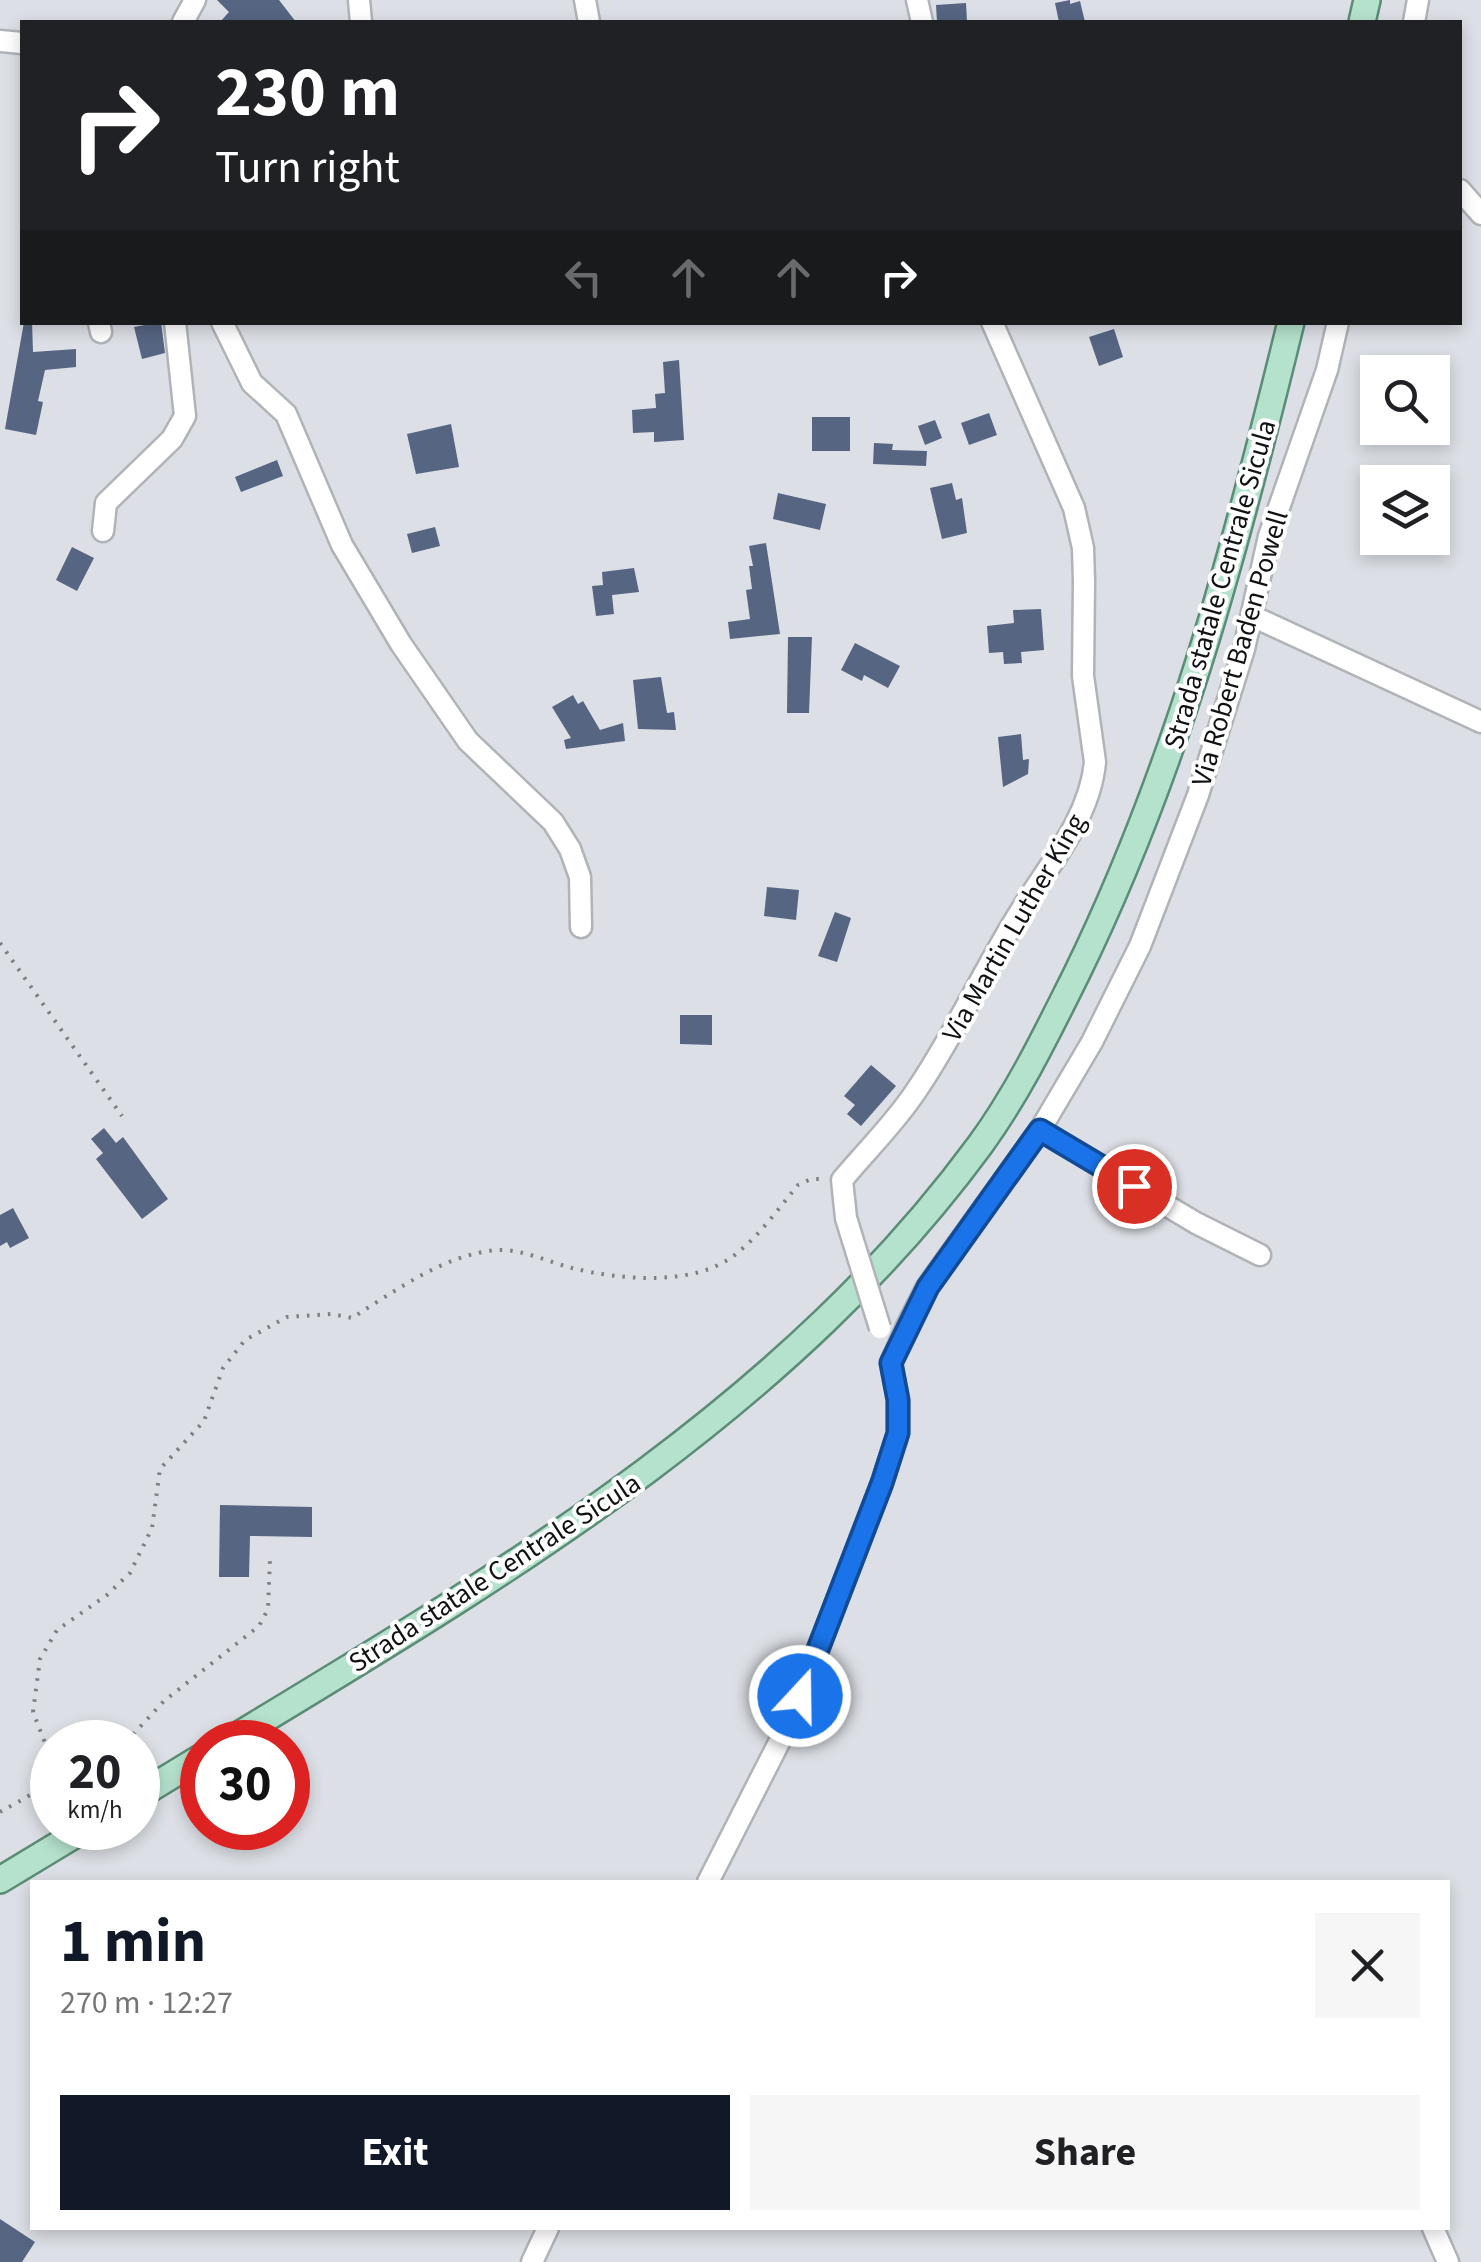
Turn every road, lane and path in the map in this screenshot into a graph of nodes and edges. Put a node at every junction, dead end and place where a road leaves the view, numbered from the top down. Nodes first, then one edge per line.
1 (1462, 192) edge
2 (1481, 214) edge
3 (175, 325) edge
4 (223, 325) edge
5 (993, 325) edge
6 (1289, 325) edge
7 (1337, 325) edge
8 (102, 531) dead end
9 (1252, 616) junction
10 (1481, 722) edge
11 (581, 927) dead end
12 (0, 944) edge
13 (122, 1116) dead end
14 (1040, 1130) junction
15 (842, 1180) junction
16 (1260, 1254) dead end
17 (891, 1363) junction
18 (270, 1560) dead end
19 (36, 1720) edge
20 (147, 1720) edge
21 (263, 1720) edge
22 (30, 1795) edge
23 (0, 1812) edge
24 (50, 1850) edge
25 (0, 1880) edge
26 (709, 1880) edge
27 (547, 2230) edge
28 (1434, 2230) edge
29 (532, 2262) edge
30 (1448, 2262) edge

1 - 2 street
3 - 8 street
4 - 11 street
5 - 15 street, Via Martin Luther King
6 - 21 main road, Strada statale Centrale Sicula
7 - 9 street, Via Robert Baden Powell
9 - 10 street
9 - 14 street, Via Robert Baden Powell
12 - 13 path
14 - 16 street
14 - 17 street, Via Robert Baden Powell
15 - 17 street, bridge
15 - 19 path
17 - 26 street
18 - 20 path
22 - 23 path
24 - 25 main road
27 - 29 street
28 - 30 street

